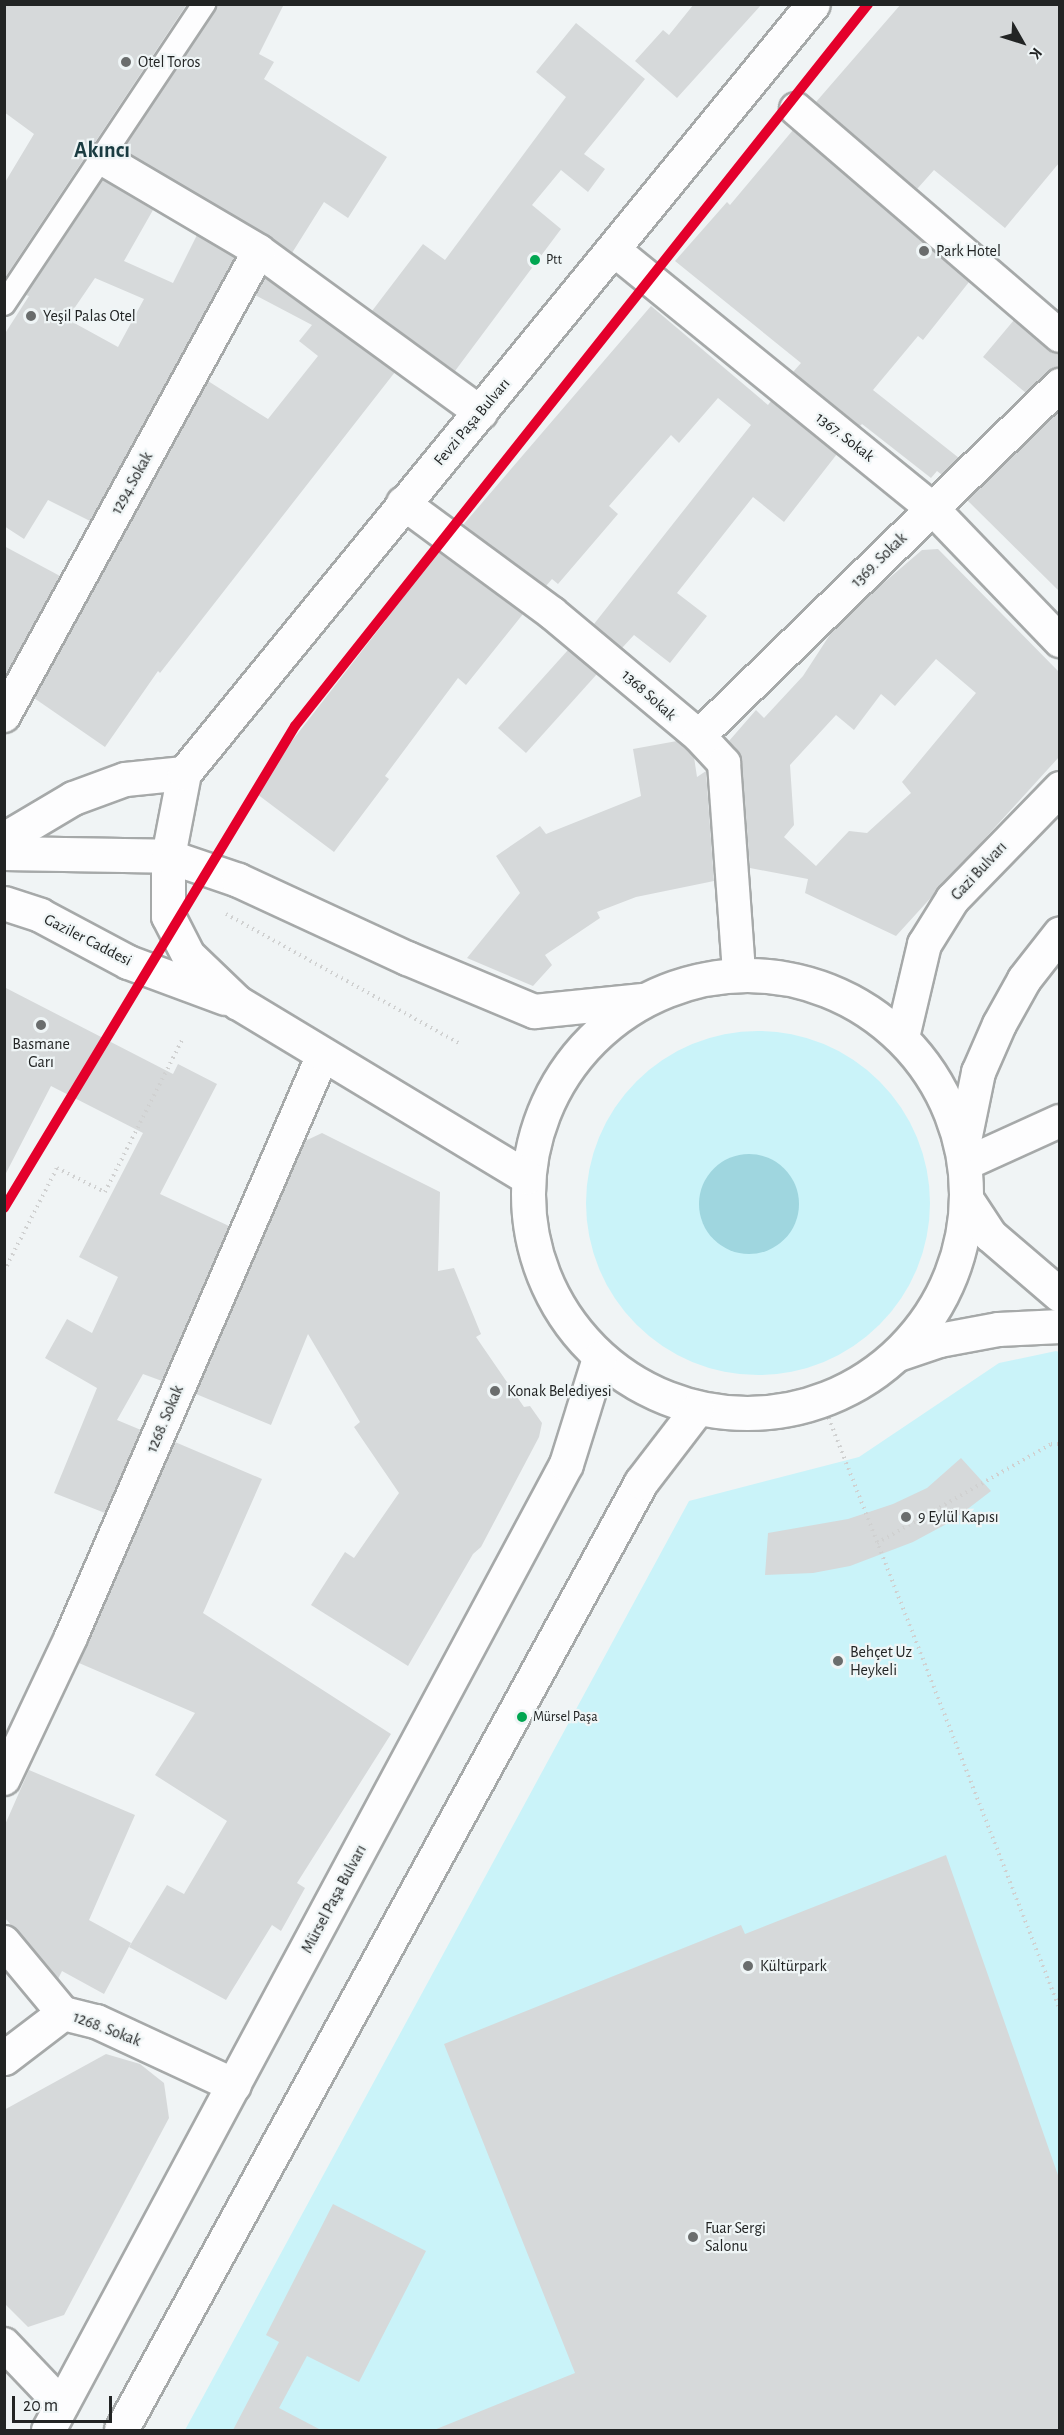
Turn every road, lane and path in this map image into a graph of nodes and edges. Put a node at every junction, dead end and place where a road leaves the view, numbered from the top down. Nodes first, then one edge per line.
1 (204, 4) edge
2 (813, 4) edge
3 (796, 109) dead end
4 (103, 159) junction
5 (259, 250) junction
6 (614, 250) junction
7 (6, 298) edge
8 (1059, 336) edge
9 (1059, 385) edge
10 (481, 413) junction
11 (403, 503) junction
12 (932, 508) junction
13 (1059, 641) edge
14 (4, 716) edge
15 (699, 736) junction
16 (184, 774) junction
17 (1059, 788) edge
18 (4, 839) edge
19 (4, 853) edge
20 (168, 856) junction
21 (4, 903) edge
22 (216, 909) dead end
23 (1059, 933) edge
24 (739, 974) junction
25 (642, 1000) junction
26 (238, 1003) junction
27 (902, 1037) junction
28 (183, 1038) dead end
29 (459, 1043) dead end
30 (322, 1057) junction
31 (1059, 1121) edge
32 (964, 1154) junction
33 (527, 1178) junction
34 (967, 1200) junction
35 (4, 1271) edge
36 (1059, 1294) edge
37 (1059, 1326) edge
38 (897, 1354) junction
39 (599, 1358) junction
40 (822, 1401) junction
41 (697, 1409) junction
42 (1059, 1444) edge
43 (877, 1543) junction
44 (4, 1779) edge
45 (4, 1942) edge
46 (1059, 2010) edge
47 (63, 2013) junction
48 (4, 2058) edge
49 (234, 2085) junction
50 (4, 2344) edge
51 (55, 2417) edge
52 (121, 2430) edge

1 - 4 street
2 - 6 main road, Fevzi Paşa Bulvarı
3 - 8 street
4 - 5 street
4 - 7 street
5 - 10 street
5 - 14 street, 1294.Sokak
6 - 10 main road, Fevzi Paşa Bulvarı
6 - 12 street, 1367. Sokak
9 - 12 street, 1369. Sokak
10 - 11 main road, Fevzi Paşa Bulvarı
11 - 15 street, 1368 Sokak
11 - 16 main road, Fevzi Paşa Bulvarı
12 - 13 street, 1367. Sokak
12 - 15 street, 1369. Sokak
15 - 24 street, 1368 Sokak
16 - 18 main road
16 - 20 main road, Fevzi Paşa Bulvarı
17 - 27 main road, Gazi Bulvarı
19 - 20 main road
20 - 25 main road
20 - 26 main road, Fevzi Paşa Bulvarı
21 - 26 main road, Gaziler Caddesi
22 - 29 path
23 - 32 main road
24 - 25 main road
24 - 27 main road
25 - 33 main road
26 - 30 main road
27 - 32 main road
28 - 35 path
30 - 33 main road
30 - 44 street, 1268. Sokak
31 - 32 street
32 - 34 main road
33 - 39 main road
34 - 36 main road
34 - 38 main road
37 - 38 main road
38 - 40 main road
39 - 41 main road
39 - 49 main road, Mürsel Paşa Bulvarı
40 - 41 main road
40 - 43 path
41 - 52 main road
42 - 43 path
43 - 46 path
45 - 47 street, 1268. Sokak
47 - 48 main road
47 - 49 main road, 1268. Sokak
49 - 51 main road, Mürsel Paşa Bulvarı
50 - 51 street

